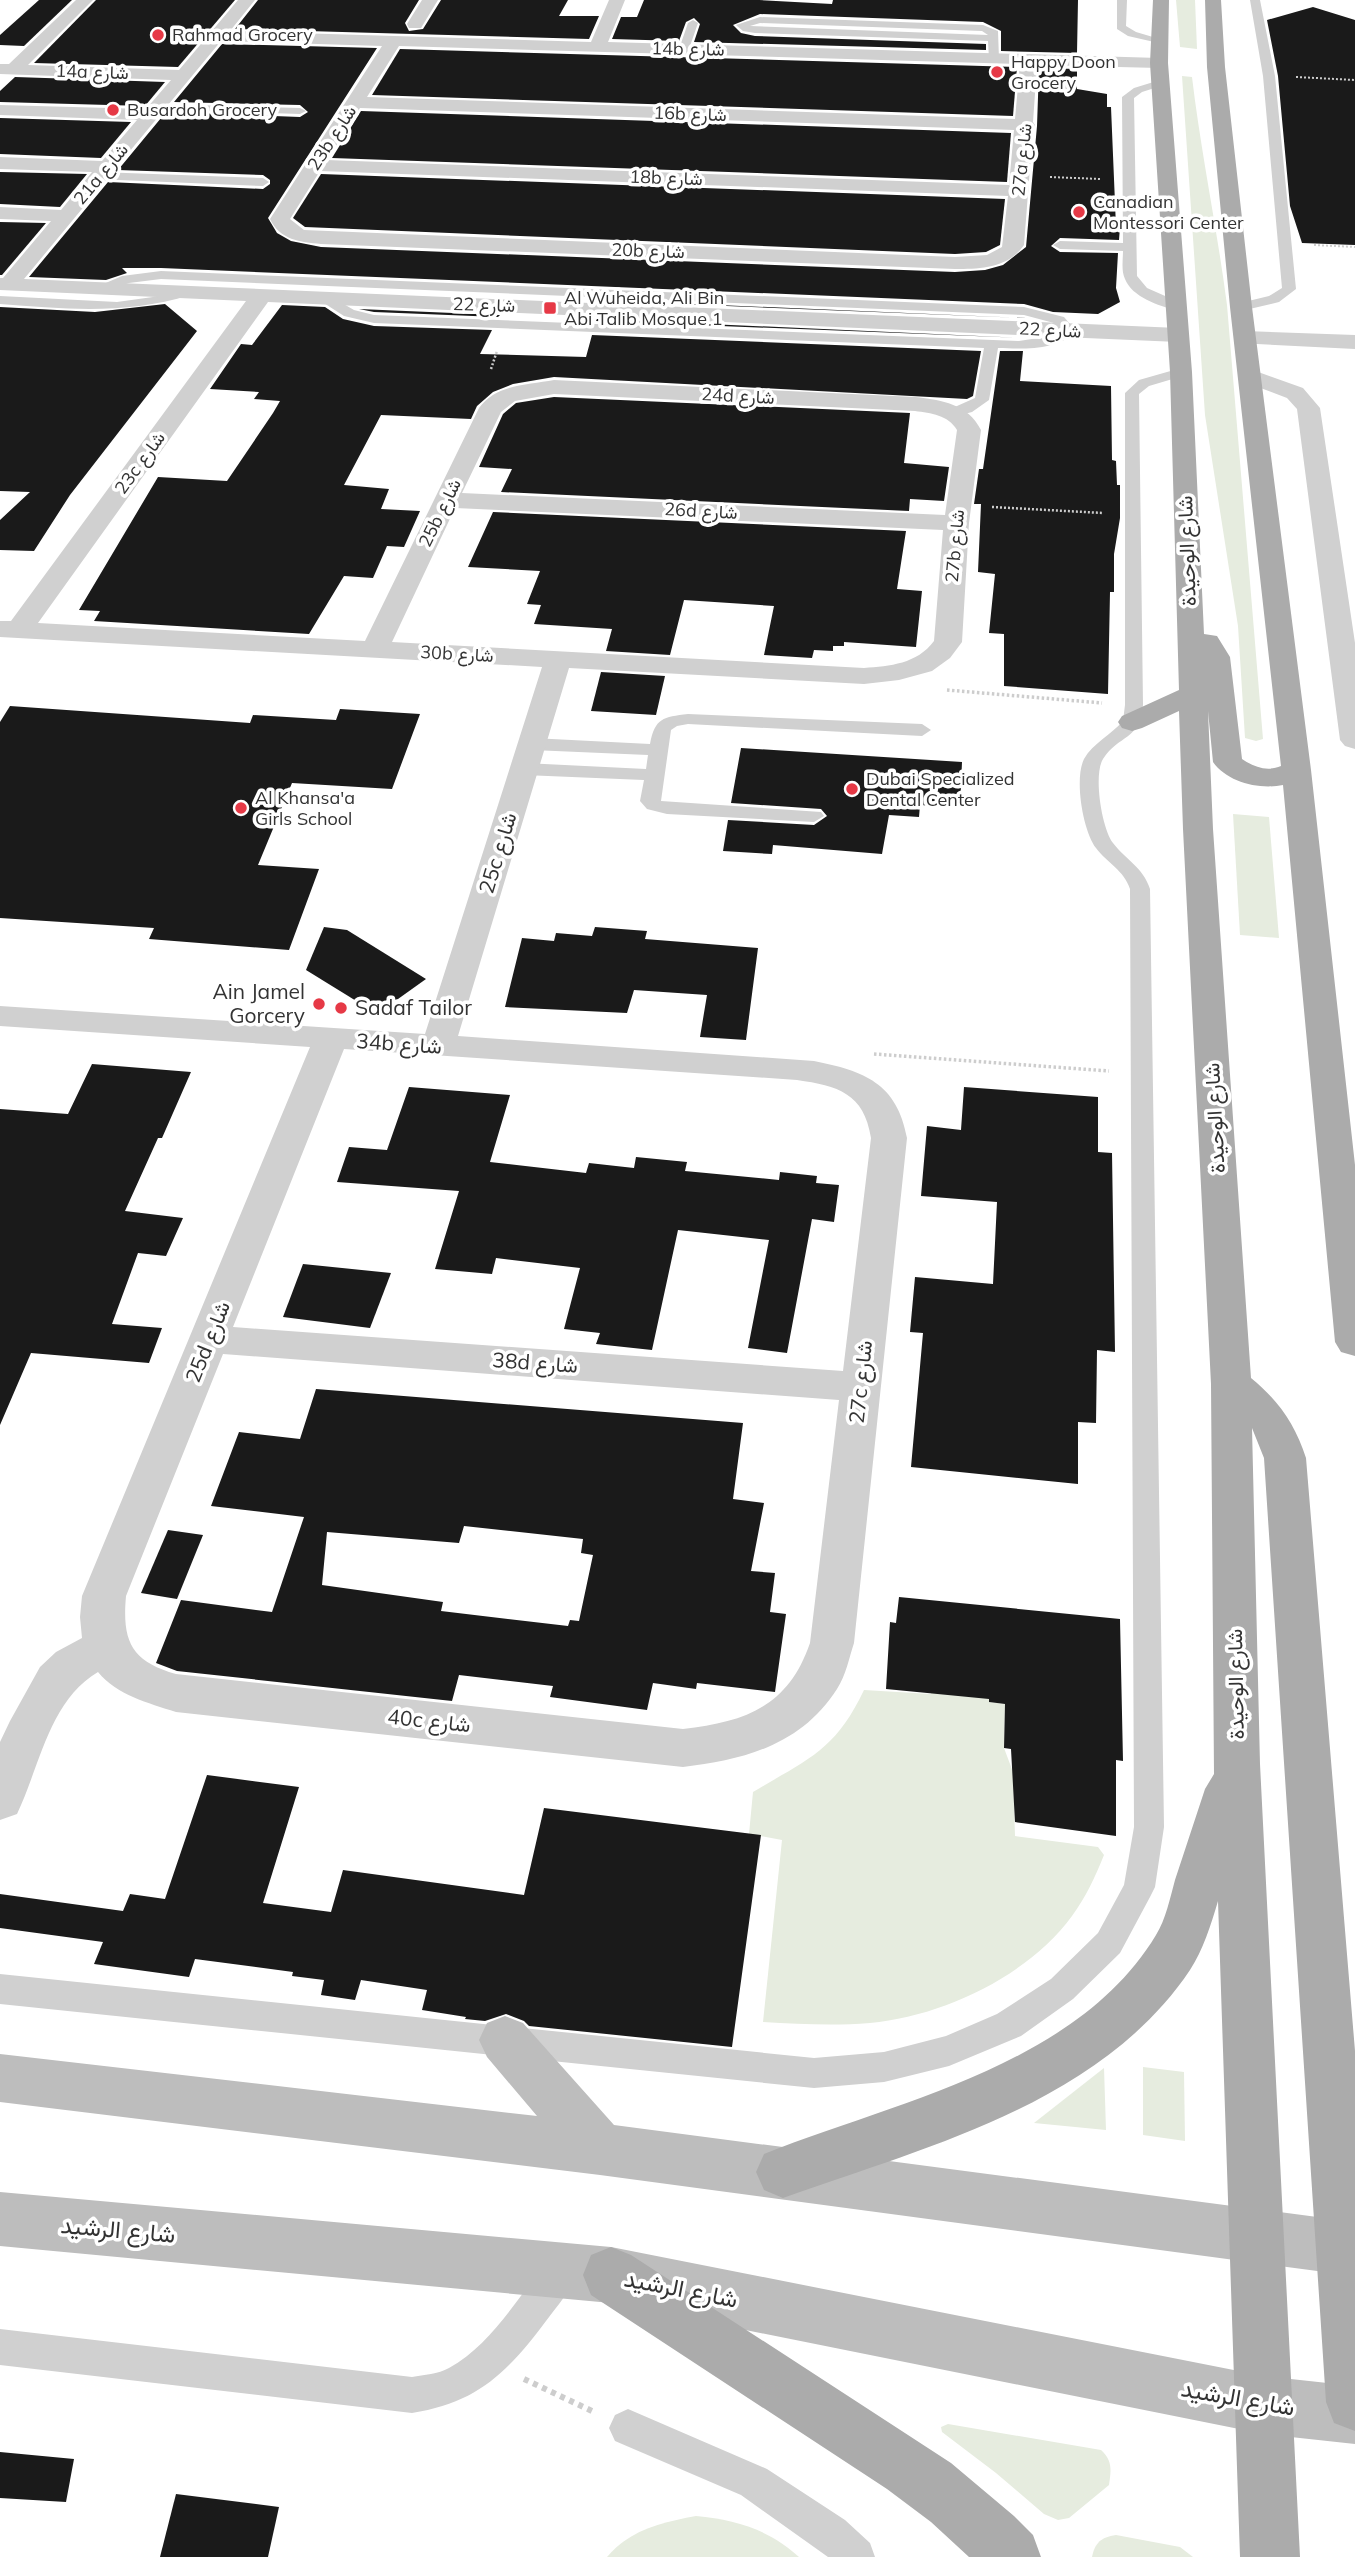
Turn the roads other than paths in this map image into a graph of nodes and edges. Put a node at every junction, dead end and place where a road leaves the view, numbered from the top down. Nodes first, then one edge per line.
1 (85, 0) edge
2 (247, 0) edge
3 (430, 0) edge
4 (617, 0) edge
5 (1122, 0) edge
6 (1161, 0) edge
7 (1213, 0) edge
8 (1255, 0) edge
9 (693, 23) dead end
10 (415, 24) dead end
11 (217, 36) junction
12 (993, 38) junction
13 (394, 41) junction
14 (1159, 42) junction
15 (597, 47) junction
16 (684, 49) junction
17 (994, 59) junction
18 (1029, 60) junction
19 (1198, 68) dead end
20 (7, 69) edge
21 (1165, 70) junction
22 (184, 75) junction
23 (355, 102) junction
24 (1221, 109) junction
25 (0, 110) edge
26 (154, 111) junction
27 (299, 111) dead end
28 (1026, 125) junction
29 (0, 163) edge
30 (314, 165) junction
31 (103, 172) junction
32 (263, 182) dead end
33 (1020, 184) junction
34 (0, 213) edge
35 (66, 216) junction
36 (292, 232) joint
37 (1060, 245) dead end
38 (1129, 247) junction
39 (1003, 256) joint
40 (101, 288) junction
41 (3, 290) edge
42 (185, 292) junction
43 (261, 296) junction
44 (323, 298) junction
45 (1176, 306) junction
46 (1241, 307) junction
47 (1069, 331) junction
48 (1178, 335) junction
49 (1245, 338) junction
50 (1355, 342) edge
51 (992, 343) junction
52 (1181, 372) junction
53 (1250, 376) junction
54 (522, 391) joint
55 (953, 413) junction
56 (446, 500) junction
57 (957, 514) junction
58 (9, 629) edge
59 (1190, 632) junction
60 (374, 650) junction
61 (558, 660) junction
62 (914, 668) joint
63 (1193, 694) junction
64 (1133, 713) junction
65 (922, 730) dead end
66 (1355, 740) edge
67 (659, 750) junction
68 (528, 756) junction
69 (1296, 770) junction
70 (655, 775) junction
71 (814, 817) dead end
72 (0, 1016) edge
73 (331, 1039) junction
74 (438, 1046) junction
75 (797, 1069) joint
76 (1347, 1199) edge
77 (209, 1339) junction
78 (1355, 1342) edge
79 (1231, 1384) junction
80 (861, 1387) junction
81 (105, 1647) junction
82 (766, 1728) joint
83 (1237, 1764) junction
84 (0, 1800) edge
85 (0, 1989) edge
86 (505, 2040) junction
87 (0, 2078) edge
88 (600, 2148) junction
89 (783, 2172) junction
90 (0, 2219) edge
91 (1259, 2236) junction
92 (1350, 2248) edge
93 (587, 2273) junction
94 (0, 2347) edge
95 (1355, 2402) edge
96 (1264, 2405) junction
97 (1355, 2415) edge
98 (628, 2428) road end
99 (856, 2557) edge
100 (1012, 2557) edge
101 (1270, 2557) edge

1 - 20 street
2 - 11 street, 21a شارع
3 - 10 street
4 - 15 street
5 - 14 lane
6 - 14 main road, شارع الوحيدة
7 - 24 main road
8 - 46 lane
9 - 16 lane
11 - 13 street, 14b شارع
11 - 22 street, 21a شارع
12 - 12 lane
12 - 17 lane
13 - 15 street, 14b شارع
13 - 23 street, 23b شارع
14 - 21 main road, شارع الوحيدة
15 - 16 street, 14b شارع
16 - 17 street, 14b شارع
17 - 18 street, 14b شارع
18 - 21 street, 14b شارع
18 - 28 street, 27a شارع
19 - 24 main road
20 - 22 street, 14a شارع
21 - 38 lane
21 - 45 main road, شارع الوحيدة
22 - 26 street, 21a شارع
23 - 28 street, 16b شارع
23 - 30 street, 23b شارع
24 - 46 main road
25 - 26 street
26 - 27 lane
26 - 31 street, 21a شارع
28 - 33 street, 27a شارع
29 - 31 street
30 - 33 street, 18b شارع
30 - 36 street, 23b شارع
31 - 32 lane
31 - 35 street, 21a شارع
33 - 39 street, 27a شارع
34 - 35 street
35 - 41 street, 21a شارع
36 - 39 street, 20b شارع
37 - 38 lane
38 - 45 lane
40 - 41 street, شارع 22
40 - 42 street, شارع 22
40 - 47 lane
41 - 42 lane
42 - 43 street, شارع 22
43 - 44 street, شارع 22
43 - 58 street, 23c شارع
44 - 47 street, شارع 22
44 - 51 lane
45 - 48 main road, شارع الوحيدة
46 - 49 main road
47 - 48 street, شارع 22
47 - 51 lane
48 - 52 main road, شارع الوحيدة
49 - 50 street
49 - 53 main road
51 - 55 lane
52 - 59 main road, شارع الوحيدة
52 - 64 lane
53 - 66 street
53 - 69 main road
54 - 55 street, 24d شارع
54 - 56 street, 25b شارع
55 - 57 street, 27b شارع
56 - 57 street, 26d شارع
56 - 60 street, 25b شارع
57 - 62 street, 27b شارع
58 - 60 street, 30b شارع
59 - 63 main road, شارع الوحيدة
59 - 69 main road
60 - 61 street, 30b شارع
61 - 62 street, 30b شارع
61 - 68 street, 25c شارع
63 - 64 main road
63 - 79 main road, شارع الوحيدة
64 - 86 lane
65 - 67 lane
67 - 68 lane
67 - 70 lane
68 - 70 lane
68 - 74 street, 25c شارع
69 - 76 main road
70 - 71 lane
72 - 73 street, 34b شارع
73 - 74 street, 34b شارع
73 - 77 street, 25d شارع
74 - 75 street, 34b شارع
75 - 80 street, 27c شارع
76 - 78 main road
77 - 80 street, 38d شارع
77 - 81 street, 25d شارع
79 - 83 main road, شارع الوحيدة
79 - 92 main road
80 - 82 street, 27c شارع
81 - 82 street, 40c شارع
81 - 84 street
83 - 89 main road
83 - 91 main road, شارع الوحيدة
85 - 86 lane
86 - 88 main road
87 - 88 main road
88 - 89 main road
89 - 91 main road
90 - 93 main road, شارع الرشيد
91 - 92 main road
91 - 96 main road, شارع الوحيدة
92 - 95 main road
93 - 94 lane
93 - 96 main road, شارع الرشيد
93 - 100 main road
96 - 97 main road, شارع الرشيد
96 - 101 main road
98 - 99 lane

